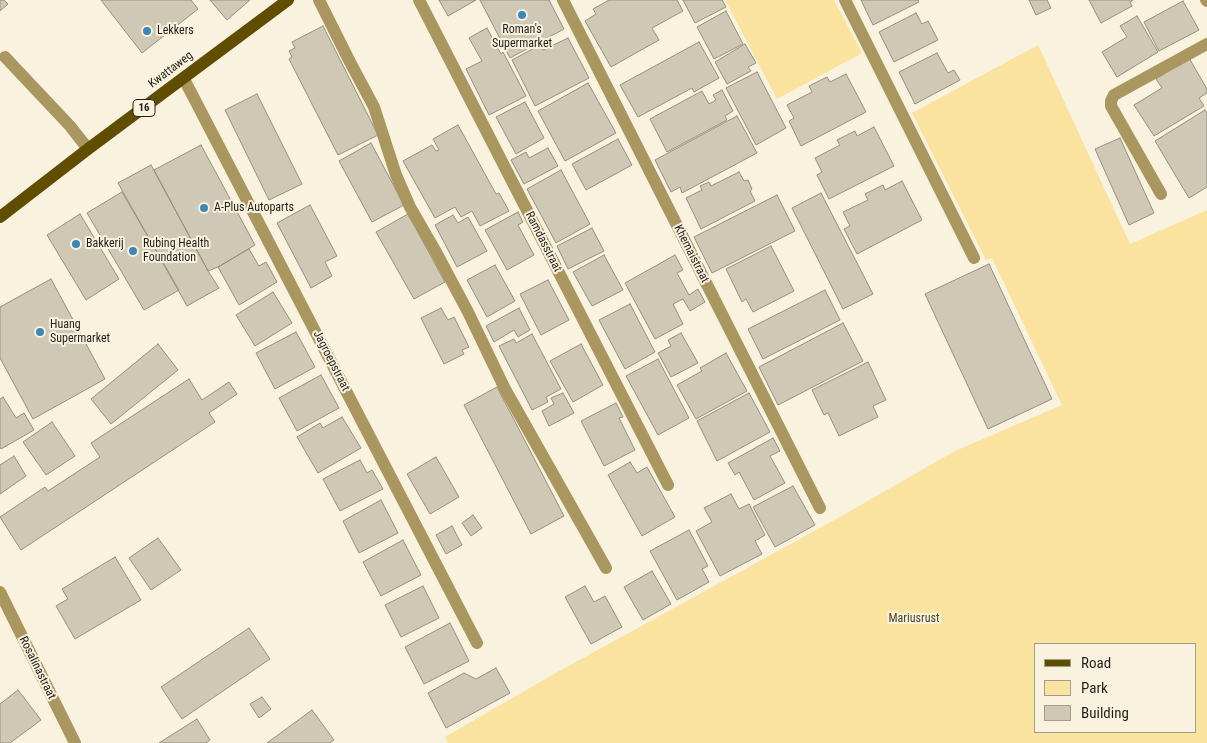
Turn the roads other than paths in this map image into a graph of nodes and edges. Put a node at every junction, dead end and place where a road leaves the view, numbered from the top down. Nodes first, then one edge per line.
1 (288, 0) edge
2 (319, 0) edge
3 (419, 0) edge
4 (563, 0) edge
5 (845, 0) edge
6 (1207, 44) edge
7 (6, 57) dead end
8 (184, 78) junction
9 (88, 149) junction
10 (1161, 194) dead end
11 (0, 217) edge
12 (974, 258) dead end
13 (668, 485) dead end
14 (820, 508) dead end
15 (606, 568) dead end
16 (0, 592) edge
17 (477, 643) dead end
18 (75, 743) edge

1 - 8 main road, Kwattaweg / 16
2 - 15 street
3 - 13 street, Ramdasstraat
4 - 14 street, Khemaistraat
5 - 12 street
6 - 10 street
7 - 9 street
8 - 9 main road, Kwattaweg / 16
8 - 17 street, Jagroepstraat
9 - 11 main road, Kwattaweg / 16
16 - 18 street, Rosalinastraat

